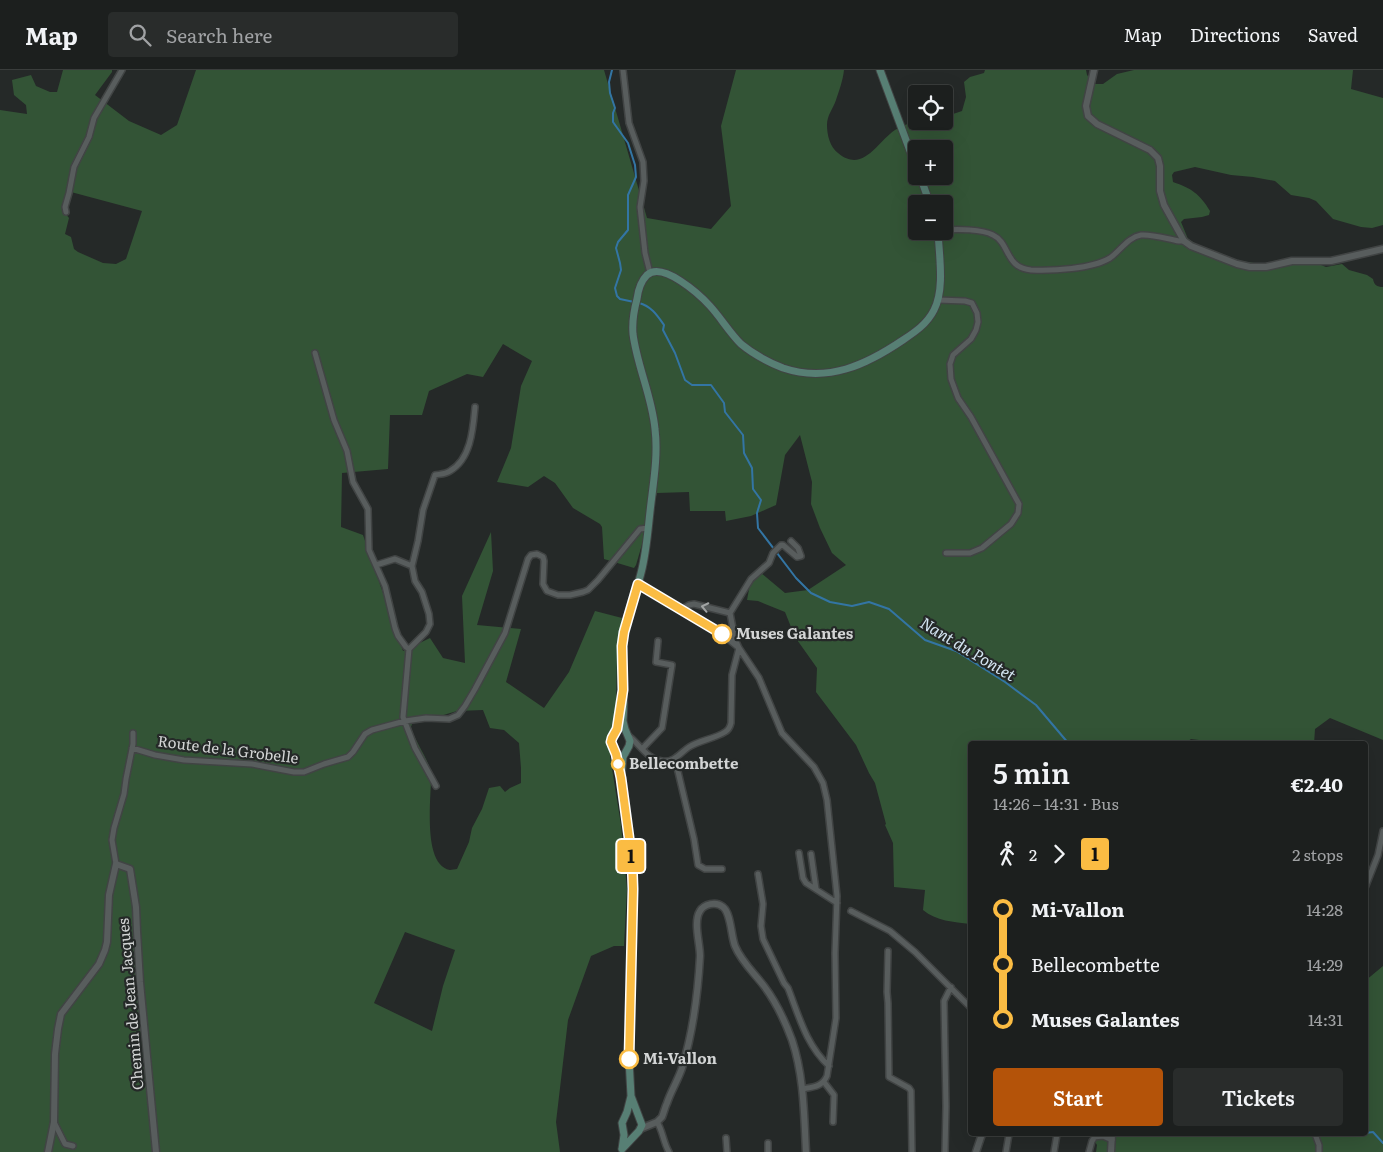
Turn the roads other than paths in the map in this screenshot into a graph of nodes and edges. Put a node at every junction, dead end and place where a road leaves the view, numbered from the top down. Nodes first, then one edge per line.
1 (122, 70) edge
2 (623, 70) edge
3 (880, 70) edge
4 (1094, 70) edge
5 (908, 145) edge
6 (66, 212) dead end
7 (953, 230) edge
8 (938, 240) edge
9 (1184, 241) junction
10 (1383, 249) edge
11 (650, 273) junction
12 (938, 300) junction
13 (314, 353) dead end
14 (475, 407) dead end
15 (648, 528) junction
16 (792, 541) dead end
17 (946, 553) dead end
18 (376, 564) junction
19 (412, 566) junction
20 (638, 584) junction
21 (680, 610) junction
22 (730, 613) junction
23 (658, 641) dead end
24 (739, 648) junction
25 (409, 649) junction
26 (623, 690) junction
27 (404, 721) junction
28 (134, 733) dead end
29 (615, 734) junction
30 (628, 735) junction
31 (132, 748) junction
32 (614, 748) junction
33 (627, 748) junction
34 (642, 749) junction
35 (675, 759) junction
36 (621, 778) junction
37 (436, 786) dead end
38 (1383, 831) edge
39 (800, 853) dead end
40 (811, 854) dead end
41 (116, 864) junction
42 (722, 869) dead end
43 (758, 874) dead end
44 (1368, 874) edge
45 (816, 889) junction
46 (837, 903) junction
47 (851, 911) dead end
48 (888, 951) dead end
49 (950, 987) junction
50 (968, 1005) edge
51 (829, 1066) junction
52 (824, 1082) junction
53 (802, 1088) junction
54 (631, 1096) junction
55 (626, 1117) junction
56 (639, 1117) junction
57 (54, 1122) junction
58 (657, 1122) junction
59 (833, 1122) dead end
60 (623, 1128) junction
61 (639, 1131) junction
62 (981, 1136) edge
63 (1008, 1136) edge
64 (1057, 1136) edge
65 (1095, 1136) edge
66 (1316, 1136) edge
67 (1112, 1137) edge
68 (726, 1138) dead end
69 (768, 1143) dead end
70 (74, 1146) dead end
71 (622, 1151) edge
72 (48, 1152) edge
73 (156, 1152) edge
74 (669, 1152) edge
75 (727, 1152) edge
76 (768, 1152) edge
77 (806, 1152) edge
78 (912, 1152) edge
79 (946, 1152) edge
80 (976, 1152) edge
81 (1006, 1152) edge
82 (1054, 1152) edge
83 (1089, 1152) edge
84 (1111, 1152) edge
85 (1319, 1152) edge

1 - 6 street
2 - 11 street
3 - 5 main road
4 - 9 street
7 - 9 street
8 - 12 main road
9 - 10 street
11 - 12 main road
11 - 15 main road
12 - 17 street
13 - 18 street
14 - 19 street
15 - 20 main road
15 - 27 street, Route de la Grobelle
16 - 22 street
18 - 19 street
18 - 25 street
19 - 25 street
20 - 21 street
20 - 26 main road
22 -> 21 street
21 - 24 street
22 - 24 street
23 - 34 street
24 - 35 street
24 - 46 street
25 - 27 street
26 - 29 main road
26 - 30 main road
27 - 31 street, Route de la Grobelle
27 - 37 street
28 - 31 street
29 - 30 main road
29 - 32 main road
30 - 33 main road
30 - 34 street
31 - 41 street
32 - 33 main road
32 - 36 main road
33 - 34 street
33 - 36 main road
34 - 35 street
35 - 42 street
36 - 54 main road
38 - 44 street
39 - 45 street
40 - 45 street
41 - 57 street
41 - 73 street, Chemin de Jean Jacques
43 - 51 street
45 - 46 street
46 - 51 street
47 - 49 street
48 - 78 street
49 - 50 street
49 - 79 street
51 - 52 street
52 - 53 street
52 - 59 street
53 - 58 street
53 - 77 street
54 - 55 main road
54 - 56 main road
55 - 56 main road
55 - 60 main road
56 - 58 street
56 - 61 main road
57 - 70 street
57 - 72 street
58 - 61 street
58 - 74 street
60 - 61 main road
60 - 71 main road
61 - 71 main road
62 - 80 street
63 - 81 street
64 - 82 street
65 - 67 street
65 - 83 street
66 - 85 street
67 - 84 street
68 - 75 street
69 - 76 street

